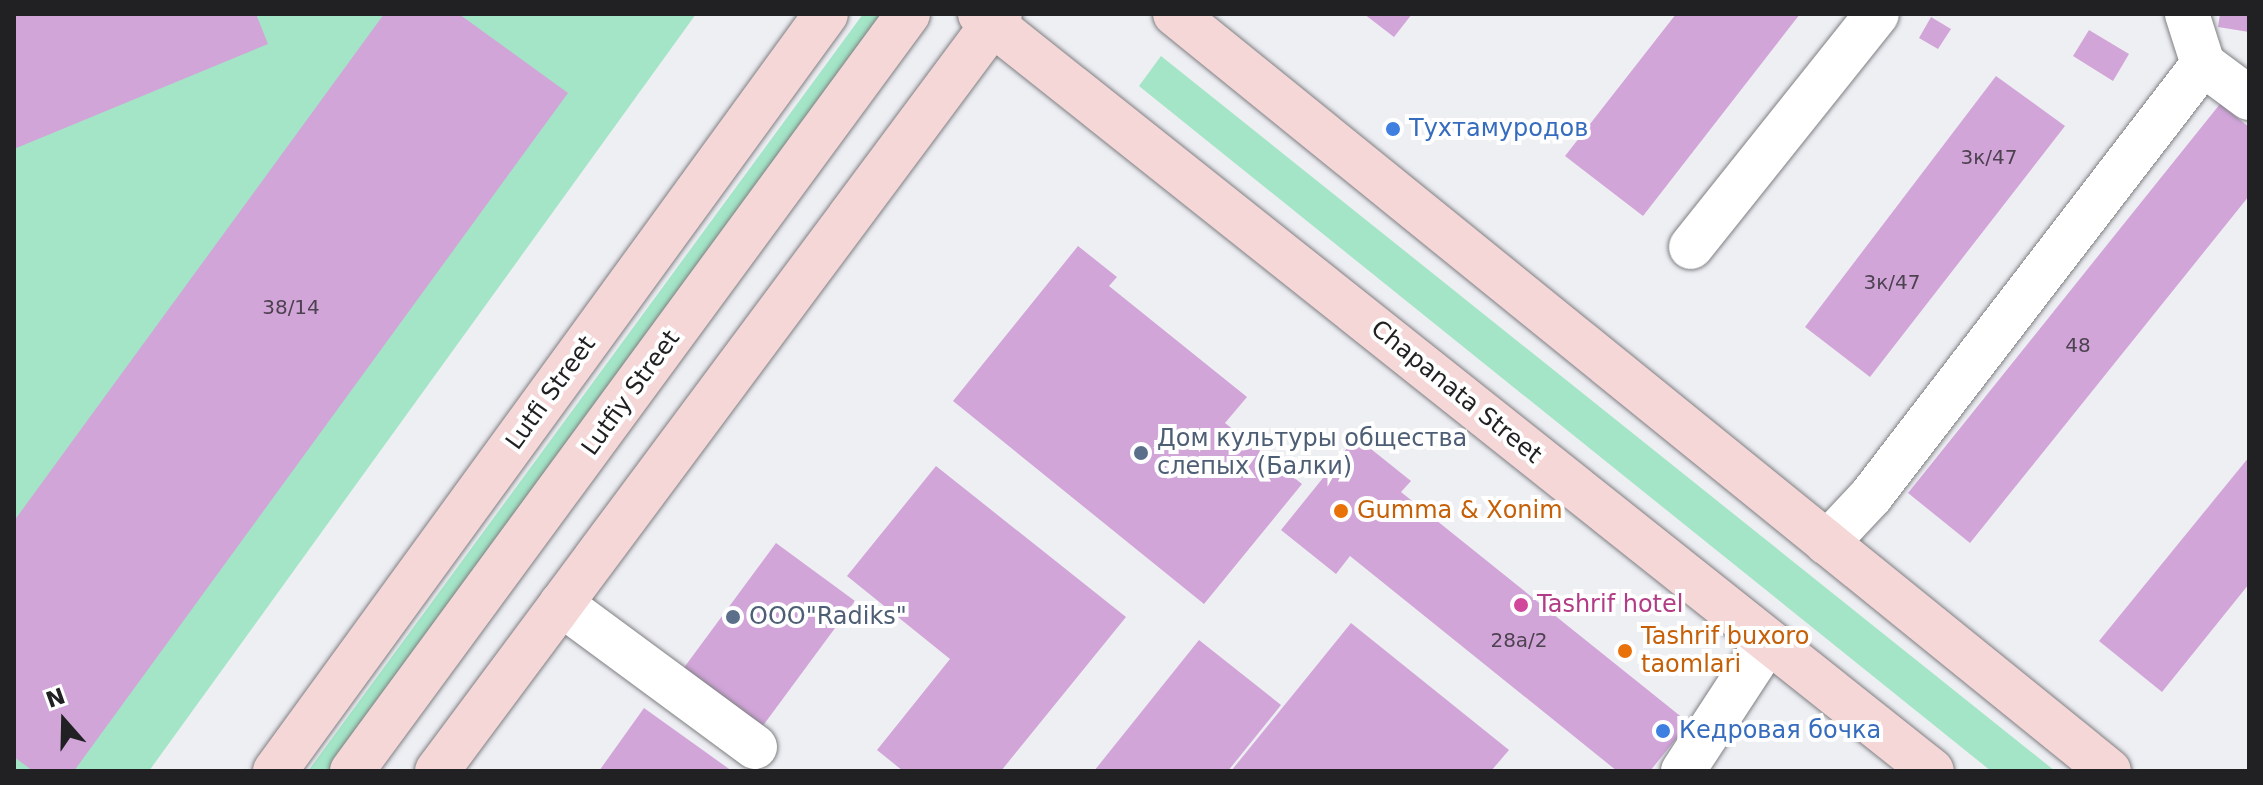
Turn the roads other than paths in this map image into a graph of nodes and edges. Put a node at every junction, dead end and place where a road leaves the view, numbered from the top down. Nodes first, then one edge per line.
1 (826, 14) edge
2 (908, 14) edge
3 (1175, 14) edge
4 (1877, 14) edge
5 (2187, 14) edge
6 (991, 17) edge
7 (2203, 64) junction
8 (2249, 98) edge
9 (1691, 247) dead end
10 (1827, 543) junction
11 (561, 604) junction
12 (1768, 641) junction
13 (755, 747) dead end
14 (275, 771) edge
15 (352, 771) edge
16 (437, 771) edge
17 (1683, 771) edge
18 (1932, 771) edge
19 (2109, 771) edge

1 - 14 main road, Lutfi Street
2 - 15 main road, Lutfiy Street
3 - 10 main road
4 - 9 street
5 - 7 street
6 - 11 main road
6 - 12 main road, Chapanata Street
7 - 8 street
7 - 10 street
10 - 19 main road
11 - 13 street
11 - 16 main road
12 - 17 street
12 - 18 main road, Chapanata Street

